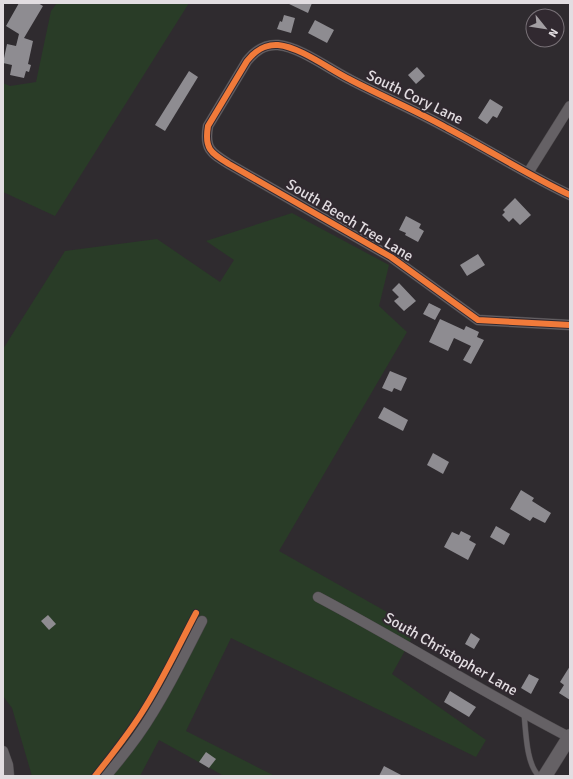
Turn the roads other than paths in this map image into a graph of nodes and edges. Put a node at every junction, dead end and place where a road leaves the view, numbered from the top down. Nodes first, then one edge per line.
1 (570, 106) edge
2 (208, 126) joint
3 (528, 173) junction
4 (570, 195) edge
5 (570, 324) edge
6 (318, 597) dead end
7 (202, 621) dead end
8 (524, 714) junction
9 (570, 737) edge
10 (3, 751) edge
11 (10, 776) edge
12 (106, 776) edge
13 (538, 776) edge
14 (545, 776) edge

1 - 3 street
2 - 3 street, South Cory Lane
2 - 5 street, South Beech Tree Lane
3 - 4 street, South Cory Lane
6 - 8 street, South Christopher Lane
7 - 12 street
8 - 9 street, South Christopher Lane
8 - 13 lane
9 - 14 street
10 - 11 street

